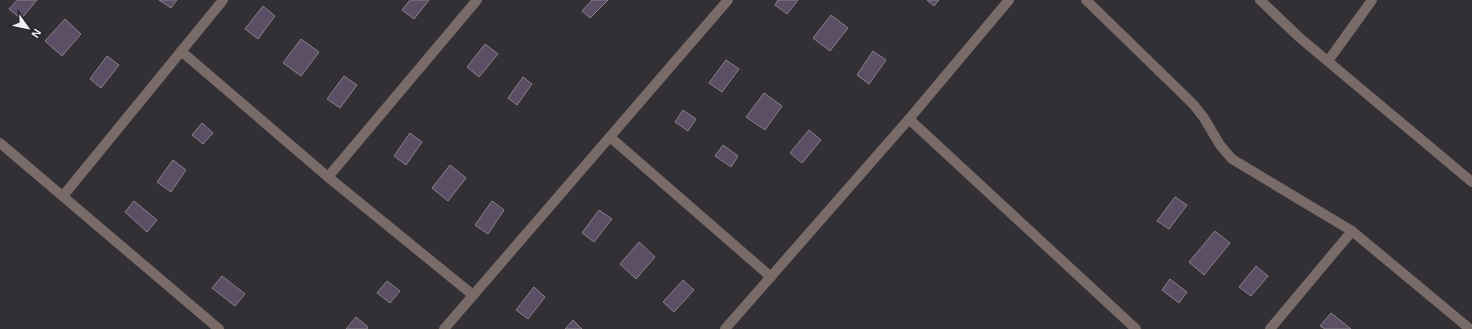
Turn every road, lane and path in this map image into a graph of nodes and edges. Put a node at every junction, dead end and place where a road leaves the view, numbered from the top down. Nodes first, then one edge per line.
1 (223, 0) edge
2 (477, 0) edge
3 (728, 0) edge
4 (1009, 0) edge
5 (1086, 0) edge
6 (1260, 0) edge
7 (1372, 0) edge
8 (181, 51) junction
9 (1328, 61) junction
10 (909, 119) junction
11 (610, 137) junction
12 (0, 143) edge
13 (328, 177) junction
14 (1472, 182) edge
15 (62, 196) junction
16 (1352, 231) junction
17 (771, 277) junction
18 (474, 295) junction
19 (219, 329) edge
20 (444, 329) edge
21 (725, 329) edge
22 (1136, 329) edge
23 (1270, 329) edge
24 (1470, 329) edge

1 - 8 street
2 - 13 street
3 - 11 street
4 - 10 street
5 - 16 street
6 - 9 street
7 - 9 street
8 - 13 street
8 - 15 street
9 - 14 street
10 - 17 street
10 - 22 street
11 - 17 street
11 - 18 street
12 - 15 street
13 - 18 street
15 - 19 street
16 - 23 street
16 - 24 street
17 - 21 street
18 - 20 street

